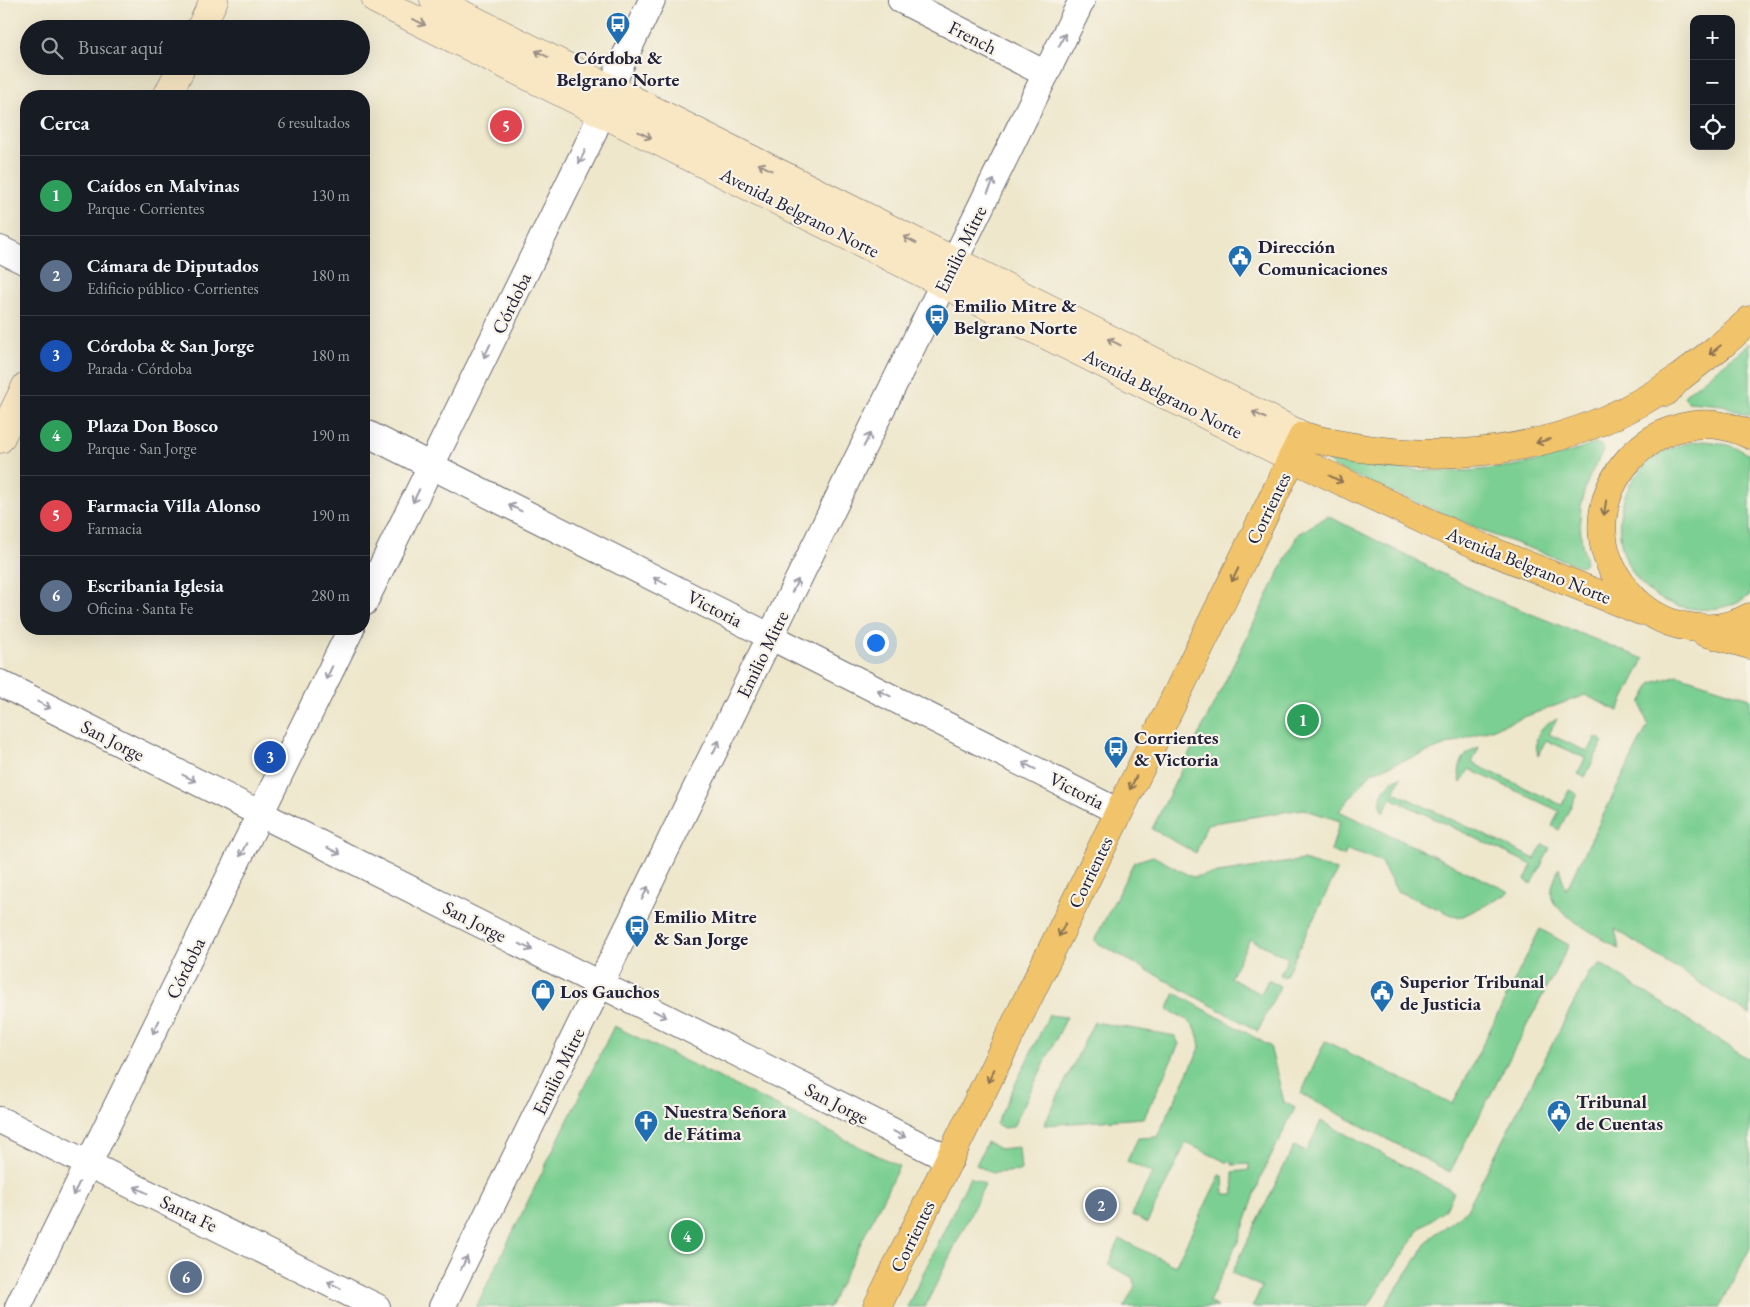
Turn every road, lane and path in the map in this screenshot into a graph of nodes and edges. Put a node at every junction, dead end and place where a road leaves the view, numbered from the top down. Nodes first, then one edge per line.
1 (214, 0) edge
2 (376, 0) edge
3 (434, 0) edge
4 (652, 0) edge
5 (901, 0) edge
6 (1082, 0) edge
7 (204, 20) edge
8 (1046, 74) junction
9 (178, 75) edge
10 (171, 90) edge
11 (606, 101) junction
12 (0, 249) edge
13 (20, 259) edge
14 (949, 273) junction
15 (1750, 320) edge
16 (1678, 378) junction
17 (20, 398) edge
18 (1643, 423) junction
19 (1708, 424) junction
20 (1590, 427) junction
21 (370, 435) edge
22 (1750, 435) edge
23 (0, 439) edge
24 (1297, 447) junction
25 (431, 466) junction
26 (1614, 481) junction
27 (370, 591) edge
28 (1750, 617) edge
29 (1671, 622) junction
30 (348, 635) edge
31 (771, 637) junction
32 (1750, 645) edge
33 (0, 683) edge
34 (1119, 812) junction
35 (260, 814) junction
36 (601, 984) junction
37 (0, 1120) edge
38 (950, 1160) junction
39 (88, 1164) junction
40 (18, 1307) edge
41 (377, 1307) edge
42 (442, 1307) edge
43 (877, 1307) edge

1 - 7 main road
2 -> 11 main road, Avenida Belgrano Norte
11 -> 3 main road, Avenida Belgrano Norte
4 - 11 street, Córdoba
5 - 8 street, French
8 -> 6 street, Emilio Mitre
14 -> 8 street, Emilio Mitre
9 - 10 main road
11 - 14 main road, Avenida Belgrano Norte
11 -> 25 street, Córdoba
12 - 13 street
14 - 24 main road, Avenida Belgrano Norte
31 -> 14 street, Emilio Mitre
15 -> 16 main road
16 - 18 main road
16 - 20 main road, Avenida Belgrano Norte
17 - 23 main road
18 - 19 main road, Avenida Belgrano Norte
18 - 20 main road, Avenida Belgrano Norte
18 - 26 main road
19 - 22 main road
19 - 26 main road
20 -> 24 main road, Avenida Belgrano Norte
21 - 25 street, Victoria
24 -> 29 main road, Avenida Belgrano Norte
24 -> 34 main road, Corrientes
25 -> 27 street, Córdoba
31 -> 25 street, Victoria
26 -> 29 main road
28 - 29 main road
29 - 32 main road
30 -> 35 street, Córdoba
34 -> 31 street, Victoria
36 -> 31 street, Emilio Mitre
33 -> 35 street, San Jorge
34 -> 38 main road, Corrientes
35 -> 36 street, San Jorge
35 -> 39 street, Córdoba
36 -> 38 street, San Jorge
42 -> 36 street, Emilio Mitre
37 - 39 street, Santa Fe
38 - 43 main road, Corrientes
39 -> 40 street, Córdoba
41 -> 39 street, Santa Fe

